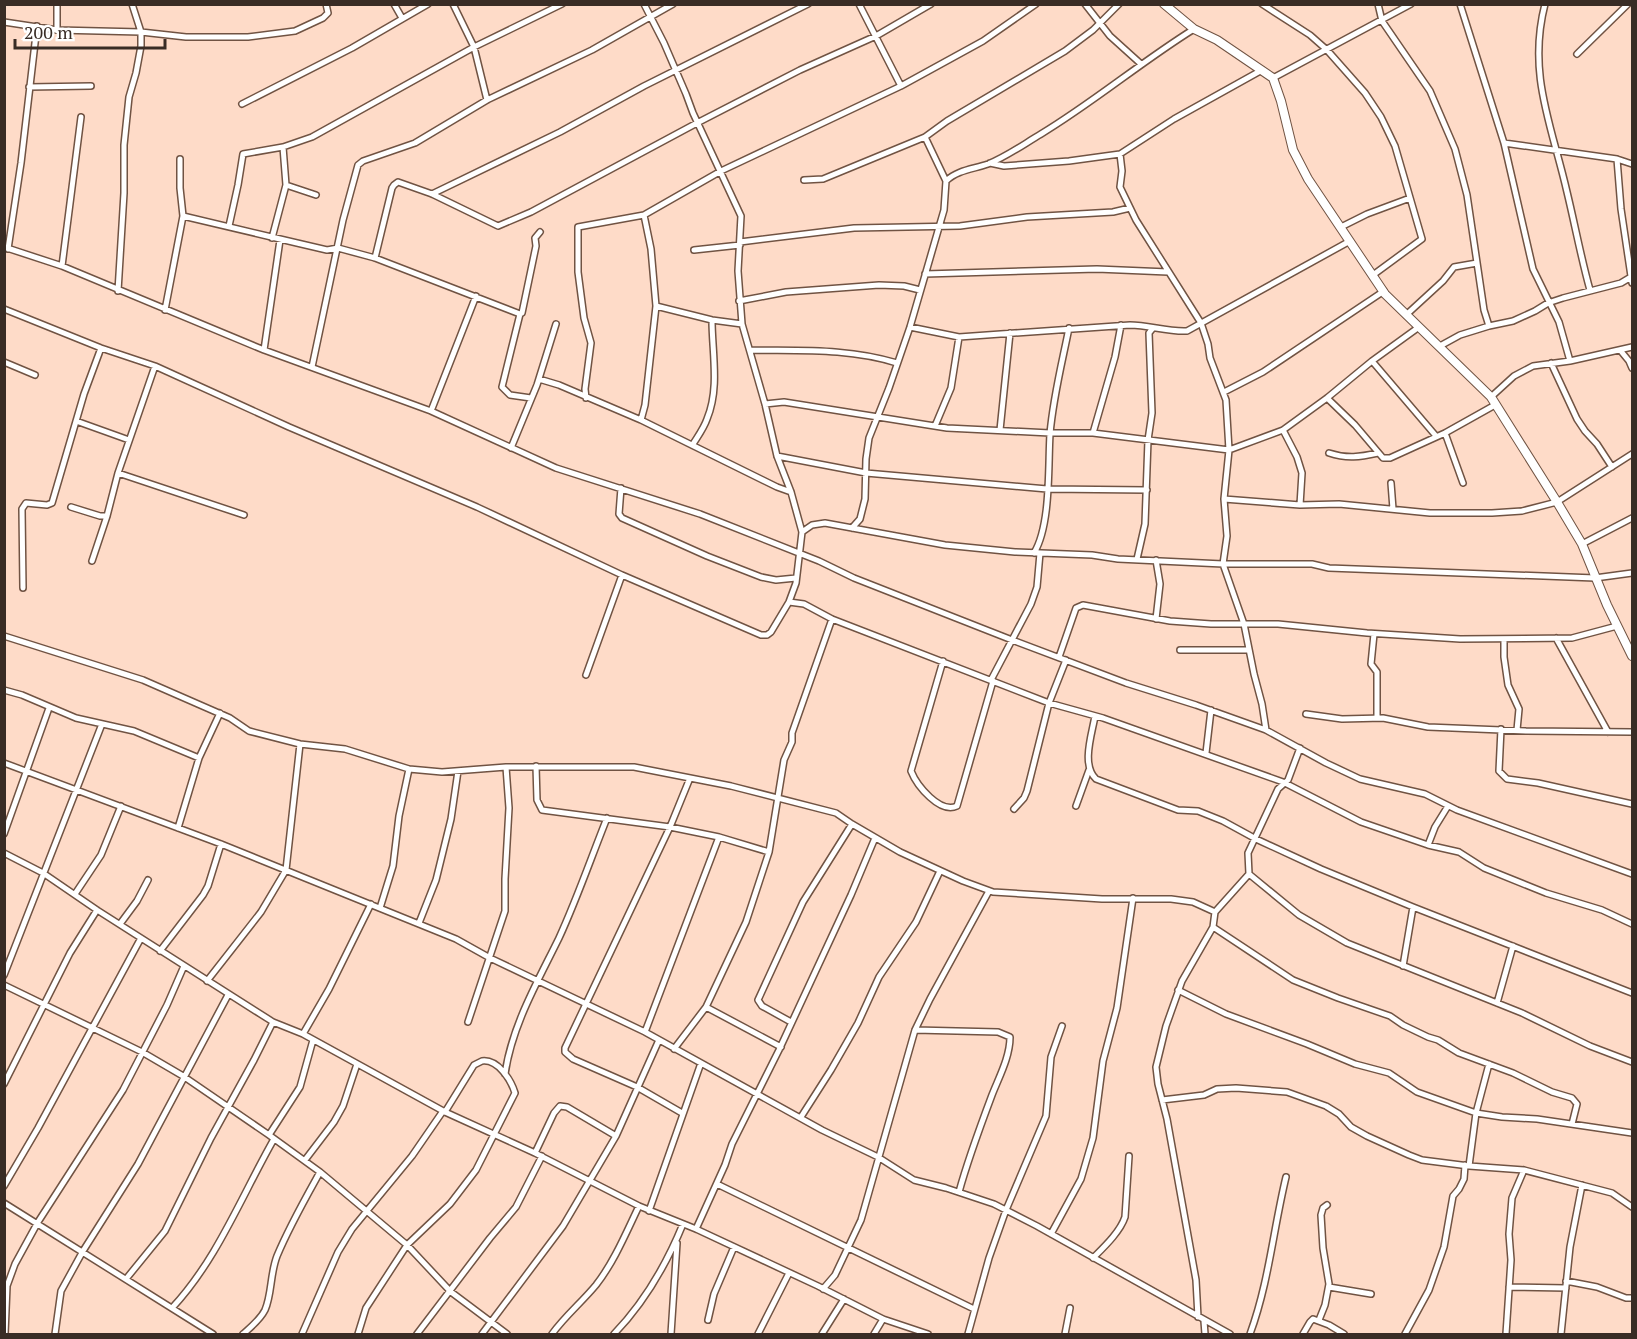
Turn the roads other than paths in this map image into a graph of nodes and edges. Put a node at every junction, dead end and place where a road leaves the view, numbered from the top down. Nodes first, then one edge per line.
1 (57, 4) edge
2 (132, 4) edge
3 (326, 4) edge
4 (394, 4) edge
5 (428, 4) edge
6 (453, 4) edge
7 (562, 4) edge
8 (644, 4) edge
9 (673, 4) edge
10 (808, 4) edge
11 (859, 4) edge
12 (931, 4) edge
13 (1035, 4) edge
14 (1085, 4) edge
15 (1119, 4) edge
16 (1164, 4) edge
17 (1262, 4) edge
18 (1378, 4) edge
19 (1411, 4) edge
20 (1460, 4) edge
21 (1545, 4) edge
22 (1628, 4) edge
23 (649, 17) junction
24 (402, 18) junction
25 (1382, 21) junction
26 (4, 22) edge
27 (1100, 24) junction
28 (37, 26) junction
29 (1194, 29) junction
30 (57, 30) junction
31 (141, 32) junction
32 (876, 36) junction
33 (474, 47) junction
34 (1327, 50) junction
35 (1577, 54) dead end
36 (1141, 64) junction
37 (676, 69) junction
38 (1262, 70) junction
39 (1273, 78) junction
40 (91, 86) dead end
41 (901, 86) junction
42 (29, 87) junction
43 (487, 100) junction
44 (242, 104) dead end
45 (81, 117) dead end
46 (697, 123) junction
47 (925, 137) junction
48 (1504, 143) junction
49 (283, 147) junction
50 (1556, 151) junction
51 (1120, 153) junction
52 (180, 159) dead end
53 (1617, 159) junction
54 (990, 163) junction
55 (1632, 164) edge
56 (721, 171) junction
57 (804, 180) dead end
58 (946, 182) junction
59 (286, 185) junction
60 (432, 194) junction
61 (316, 195) dead end
62 (1410, 198) junction
63 (1130, 208) junction
64 (644, 215) junction
65 (183, 216) junction
66 (940, 225) junction
67 (228, 226) junction
68 (1341, 227) junction
69 (540, 232) dead end
70 (272, 238) junction
71 (280, 240) junction
72 (1350, 241) junction
73 (740, 243) junction
74 (6, 248) edge
75 (338, 248) junction
76 (694, 250) dead end
77 (375, 258) junction
78 (1477, 263) junction
79 (62, 266) junction
80 (1168, 272) junction
81 (925, 274) junction
82 (1373, 275) junction
83 (1632, 280) edge
84 (920, 290) junction
85 (1590, 290) junction
86 (118, 291) junction
87 (1384, 291) junction
88 (476, 296) junction
89 (739, 301) junction
90 (1548, 303) junction
91 (656, 306) junction
92 (4, 309) edge
93 (165, 310) junction
94 (520, 314) junction
95 (1406, 315) junction
96 (712, 320) junction
97 (1201, 323) junction
98 (556, 324) dead end
99 (742, 324) junction
100 (1121, 325) junction
101 (1489, 326) junction
102 (910, 327) junction
103 (1419, 327) junction
104 (1070, 328) junction
105 (1154, 328) junction
106 (1010, 333) junction
107 (959, 337) junction
108 (1440, 346) junction
109 (1632, 347) edge
110 (101, 348) junction
111 (264, 350) junction
112 (750, 350) junction
113 (1620, 350) junction
114 (1372, 360) junction
115 (1570, 361) junction
116 (4, 362) edge
117 (897, 363) junction
118 (1551, 363) junction
119 (155, 366) junction
120 (312, 367) junction
121 (1632, 368) edge
122 (35, 375) dead end
123 (539, 379) junction
124 (585, 389) junction
125 (1224, 392) junction
126 (579, 394) junction
127 (531, 398) junction
128 (586, 398) junction
129 (1327, 398) junction
130 (1493, 401) junction
131 (765, 404) junction
132 (430, 411) junction
133 (877, 417) junction
134 (641, 420) junction
135 (76, 421) junction
136 (935, 426) junction
137 (1000, 430) junction
138 (1283, 430) junction
139 (1050, 433) junction
140 (1093, 433) junction
141 (1444, 433) junction
142 (1436, 436) junction
143 (129, 440) junction
144 (1148, 440) junction
145 (693, 444) junction
146 (511, 448) junction
147 (1229, 450) junction
148 (1329, 453) dead end
149 (1378, 453) junction
150 (1632, 454) edge
151 (777, 456) junction
152 (1612, 467) junction
153 (118, 473) junction
154 (866, 473) junction
155 (784, 476) junction
156 (1391, 483) dead end
157 (1463, 483) dead end
158 (777, 487) junction
159 (621, 488) junction
160 (1047, 489) junction
161 (1147, 490) junction
162 (791, 492) junction
163 (1224, 499) junction
164 (1557, 502) junction
165 (1300, 505) junction
166 (71, 507) dead end
167 (1393, 509) junction
168 (244, 515) dead end
169 (107, 516) junction
170 (1632, 518) edge
171 (800, 522) junction
172 (812, 525) junction
173 (852, 528) junction
174 (802, 532) junction
175 (1582, 544) junction
176 (1037, 553) junction
177 (799, 555) junction
178 (1137, 559) junction
179 (1156, 560) junction
180 (92, 561) dead end
181 (1223, 564) junction
182 (1632, 573) edge
183 (622, 575) junction
184 (796, 578) junction
185 (1595, 578) junction
186 (23, 588) dead end
187 (789, 602) junction
188 (832, 619) junction
189 (1156, 619) junction
190 (1244, 624) junction
191 (1617, 626) junction
192 (1374, 634) junction
193 (4, 636) edge
194 (1556, 638) junction
195 (1504, 639) junction
196 (1012, 640) junction
197 (1180, 650) dead end
198 (1249, 650) junction
199 (1632, 656) edge
200 (1059, 657) junction
201 (1066, 660) junction
202 (943, 661) junction
203 (586, 675) dead end
204 (992, 681) junction
205 (4, 690) edge
206 (1049, 703) junction
207 (49, 708) junction
208 (1210, 710) junction
209 (220, 713) junction
210 (1306, 714) dead end
211 (1095, 716) junction
212 (1377, 718) junction
213 (102, 724) junction
214 (1502, 729) junction
215 (1266, 730) junction
216 (1517, 730) junction
217 (1608, 732) junction
218 (1632, 732) edge
219 (300, 744) junction
220 (1300, 748) junction
221 (1206, 753) junction
222 (199, 758) junction
223 (4, 763) edge
224 (536, 766) junction
225 (506, 767) junction
226 (409, 769) junction
227 (1089, 770) junction
228 (458, 771) junction
229 (27, 772) junction
230 (690, 778) junction
231 (1283, 782) junction
232 (77, 790) junction
233 (779, 798) junction
234 (1632, 804) edge
235 (121, 806) junction
236 (1076, 806) dead end
237 (1448, 806) junction
238 (1014, 809) dead end
239 (607, 818) junction
240 (852, 825) junction
241 (670, 827) junction
242 (178, 828) junction
243 (4, 834) edge
244 (719, 837) junction
245 (875, 838) junction
246 (1256, 839) junction
247 (221, 844) junction
248 (1428, 845) junction
249 (4, 852) edge
250 (769, 852) junction
251 (286, 870) junction
252 (940, 871) junction
253 (44, 873) junction
254 (1249, 873) junction
255 (1632, 874) edge
256 (148, 880) dead end
257 (988, 891) junction
258 (75, 894) junction
259 (1134, 898) junction
260 (371, 904) junction
261 (1413, 907) junction
262 (380, 908) junction
263 (97, 910) junction
264 (1215, 912) junction
265 (418, 923) junction
266 (120, 924) junction
267 (1632, 924) edge
268 (1213, 927) junction
269 (141, 938) junction
270 (1513, 946) junction
271 (160, 951) junction
272 (490, 957) junction
273 (184, 966) junction
274 (1403, 966) junction
275 (4, 975) edge
276 (537, 980) junction
277 (207, 981) junction
278 (4, 985) edge
279 (1178, 990) junction
280 (1632, 993) edge
281 (228, 995) junction
282 (1497, 1003) junction
283 (45, 1004) junction
284 (586, 1004) junction
285 (706, 1007) junction
286 (273, 1022) junction
287 (468, 1022) dead end
288 (791, 1022) junction
289 (1062, 1026) dead end
290 (93, 1029) junction
291 (915, 1030) junction
292 (645, 1032) junction
293 (303, 1034) junction
294 (313, 1040) junction
295 (660, 1040) junction
296 (781, 1047) junction
297 (674, 1049) junction
298 (141, 1052) junction
299 (1632, 1062) edge
300 (701, 1063) junction
301 (357, 1064) junction
302 (1489, 1064) junction
303 (505, 1074) junction
304 (183, 1076) junction
305 (4, 1084) edge
306 (637, 1087) junction
307 (757, 1092) junction
308 (1162, 1100) junction
309 (228, 1106) junction
310 (444, 1112) junction
311 (682, 1113) junction
312 (1476, 1113) junction
313 (801, 1117) junction
314 (1572, 1124) junction
315 (1632, 1133) edge
316 (492, 1135) junction
317 (616, 1136) junction
318 (272, 1137) junction
319 (535, 1153) junction
320 (542, 1156) junction
321 (1129, 1156) dead end
322 (878, 1157) junction
323 (305, 1160) junction
324 (1467, 1166) junction
325 (1524, 1170) junction
326 (320, 1172) junction
327 (1286, 1178) dead end
328 (588, 1180) junction
329 (717, 1184) junction
330 (1582, 1185) junction
331 (4, 1186) edge
332 (959, 1192) junction
333 (4, 1203) edge
334 (1327, 1205) dead end
335 (639, 1206) junction
336 (1632, 1207) edge
337 (1006, 1210) junction
338 (364, 1211) junction
339 (649, 1211) junction
340 (38, 1222) junction
341 (683, 1224) junction
342 (696, 1229) junction
343 (1051, 1234) junction
344 (677, 1239) junction
345 (406, 1245) junction
346 (734, 1247) junction
347 (849, 1248) junction
348 (82, 1251) junction
349 (1093, 1258) junction
350 (789, 1273) junction
351 (126, 1279) junction
352 (1566, 1284) junction
353 (1329, 1287) junction
354 (1509, 1287) junction
355 (823, 1289) junction
356 (451, 1292) junction
357 (1371, 1294) dead end
358 (1632, 1298) edge
359 (844, 1299) junction
360 (172, 1308) junction
361 (1070, 1308) dead end
362 (974, 1309) junction
363 (1198, 1317) junction
364 (883, 1319) junction
365 (708, 1320) dead end
366 (1318, 1320) junction
367 (1204, 1321) junction
368 (490, 1323) junction
369 (5, 1335) edge
370 (56, 1335) edge
371 (213, 1335) edge
372 (243, 1335) edge
373 (302, 1335) edge
374 (358, 1335) edge
375 (417, 1335) edge
376 (482, 1335) edge
377 (507, 1335) edge
378 (552, 1335) edge
379 (614, 1335) edge
380 (671, 1335) edge
381 (758, 1335) edge
382 (822, 1335) edge
383 (874, 1335) edge
384 (928, 1335) edge
385 (968, 1335) edge
386 (1065, 1335) edge
387 (1205, 1335) edge
388 (1230, 1335) edge
389 (1250, 1335) edge
390 (1303, 1335) edge
391 (1344, 1335) edge
392 (1405, 1335) edge
393 (1506, 1335) edge
394 (1561, 1335) edge

1 - 30 street
2 - 31 street
3 - 31 street
4 - 24 street
5 - 24 street
6 - 33 street
7 - 33 street
8 - 23 street
9 - 23 street
10 - 37 street
11 - 32 street
12 - 32 street
13 - 41 street
14 - 27 street
15 - 27 street
16 - 29 street
17 - 34 street
18 - 25 street
19 - 25 street
20 - 48 street
21 - 50 street
22 - 35 street
23 - 37 street
23 - 43 street
24 - 44 street
25 - 34 street
25 - 78 street
26 - 28 street
27 - 36 street
27 - 47 street
28 - 30 street
28 - 42 street
29 - 36 street
29 - 38 street
30 - 31 street
31 - 86 street
32 - 41 street
32 - 46 street
33 - 43 street
33 - 49 street
34 - 39 street
34 - 62 street
36 - 54 street
37 - 46 street
37 - 60 street
38 - 39 street
38 - 51 street
39 - 68 street
40 - 42 street
41 - 56 street
42 - 74 street
43 - 75 street
45 - 79 street
46 - 56 street
46 - 60 street
47 - 57 street
47 - 58 street
48 - 50 street
48 - 90 street
49 - 59 street
49 - 67 street
50 - 53 street
50 - 85 street
51 - 54 street
51 - 63 street
52 - 65 street
53 - 55 street
53 - 83 street
54 - 58 street
56 - 64 street
56 - 73 street
58 - 66 street
59 - 61 street
59 - 70 street
60 - 77 street
62 - 68 street
62 - 82 street
63 - 66 street
63 - 80 street
64 - 91 street
64 - 124 street
65 - 67 street
65 - 93 street
66 - 73 street
66 - 81 street
67 - 70 street
68 - 72 street
69 - 94 street
70 - 71 street
71 - 75 street
71 - 111 street
72 - 82 street
72 - 97 street
73 - 76 street
73 - 89 street
74 - 79 street
75 - 77 street
75 - 120 street
77 - 88 street
78 - 95 street
78 - 101 street
79 - 86 street
80 - 81 street
80 - 97 street
81 - 84 street
82 - 87 street
83 - 85 street
84 - 89 street
84 - 102 street
85 - 90 street
86 - 93 street
87 - 95 street
87 - 125 street
88 - 94 street
88 - 132 street
89 - 99 street
90 - 101 street
90 - 115 street
91 - 96 street
91 - 134 street
92 - 110 street
93 - 111 street
94 - 127 street
95 - 103 street
96 - 99 street
96 - 145 street
97 - 105 street
97 - 125 street
98 - 123 street
99 - 112 street
100 - 104 street
100 - 105 street
100 - 140 street
101 - 108 street
102 - 107 street
102 - 117 street
103 - 108 street
103 - 114 street
104 - 106 street
104 - 139 street
105 - 144 street
106 - 107 street
106 - 137 street
107 - 136 street
108 - 130 street
109 - 113 street
110 - 119 street
110 - 135 street
111 - 120 street
112 - 117 street
112 - 131 street
113 - 115 street
113 - 121 street
114 - 129 street
114 - 142 street
115 - 118 street
116 - 122 street
117 - 133 street
118 - 130 street
118 - 152 street
119 - 143 street
119 - 183 street
120 - 132 street
123 - 126 street
123 - 127 street
124 - 126 street
124 - 128 street
125 - 147 street
126 - 128 street
127 - 146 street
128 - 134 street
129 - 138 street
129 - 149 street
130 - 141 street
130 - 164 street
131 - 133 street
131 - 151 street
132 - 146 street
133 - 136 street
133 - 154 street
134 - 145 street
135 - 143 street
135 - 186 street
136 - 137 street
137 - 139 street
138 - 147 street
138 - 165 street
139 - 140 street
139 - 160 street
140 - 144 street
141 - 142 street
141 - 157 street
142 - 149 street
143 - 153 street
144 - 147 street
144 - 161 street
145 - 158 street
146 - 159 street
147 - 163 street
148 - 149 street
150 - 152 street
151 - 154 street
151 - 155 street
152 - 164 street
153 - 168 street
153 - 169 street
154 - 160 street
154 - 173 street
155 - 158 street
155 - 162 street
156 - 167 street
158 - 162 street
159 - 177 street
159 - 184 street
160 - 161 street
160 - 176 street
161 - 178 street
162 - 171 street
163 - 165 street
163 - 181 street
164 - 167 street
164 - 175 street
165 - 167 street
166 - 169 street
169 - 180 street
170 - 175 street
171 - 172 street
171 - 174 street
172 - 173 street
172 - 174 street
173 - 176 street
174 - 177 street
175 - 185 street
176 - 178 street
176 - 196 street
177 - 184 street
177 - 196 street
178 - 179 street
179 - 181 street
179 - 189 street
181 - 185 street
181 - 190 street
182 - 185 street
183 - 187 street
183 - 203 street
184 - 187 street
185 - 191 street
187 - 188 street
188 - 202 street
188 - 233 street
189 - 190 street
189 - 200 street
190 - 192 street
190 - 198 street
191 - 194 street
191 - 199 street
192 - 195 street
192 - 212 street
193 - 209 street
194 - 195 street
194 - 217 street
195 - 216 street
196 - 200 street
196 - 204 street
197 - 198 street
198 - 215 street
200 - 201 street
201 - 206 street
201 - 208 street
202 - 204 street
202 - 204 street
204 - 206 street
205 - 207 street
206 - 211 street
206 - 238 street
207 - 213 street
207 - 229 street
208 - 215 street
208 - 221 street
209 - 219 street
209 - 222 street
210 - 212 street
211 - 221 street
211 - 227 street
212 - 214 street
213 - 222 street
213 - 232 street
214 - 216 street
214 - 234 street
215 - 220 street
216 - 217 street
217 - 218 street
219 - 226 street
219 - 251 street
220 - 231 street
220 - 237 street
221 - 231 street
222 - 242 street
223 - 229 street
224 - 225 street
224 - 230 street
224 - 239 street
225 - 228 street
225 - 272 street
226 - 228 street
226 - 262 street
227 - 236 street
227 - 246 street
228 - 265 street
229 - 232 street
229 - 243 street
230 - 233 street
230 - 241 street
231 - 246 street
231 - 248 street
232 - 235 street
232 - 253 street
233 - 240 street
233 - 250 street
235 - 242 street
235 - 258 street
237 - 248 street
237 - 255 street
239 - 241 street
239 - 276 street
240 - 245 street
240 - 288 street
241 - 244 street
241 - 284 street
242 - 247 street
244 - 250 street
244 - 292 street
245 - 252 street
245 - 288 street
246 - 254 street
246 - 261 street
247 - 251 street
247 - 271 street
248 - 267 street
249 - 253 street
250 - 285 street
251 - 260 street
251 - 277 street
252 - 257 street
252 - 313 street
253 - 258 street
253 - 275 street
254 - 264 street
254 - 274 street
256 - 266 street
257 - 259 street
257 - 291 street
258 - 263 street
259 - 264 street
259 - 343 street
260 - 262 street
260 - 293 street
261 - 270 street
261 - 274 street
262 - 265 street
263 - 266 street
263 - 283 street
264 - 268 street
265 - 272 street
266 - 269 street
268 - 279 street
268 - 302 street
269 - 271 street
269 - 290 street
270 - 280 street
270 - 282 street
271 - 273 street
272 - 276 street
272 - 287 street
273 - 277 street
273 - 298 street
274 - 282 street
276 - 284 street
276 - 303 street
277 - 281 street
278 - 283 street
279 - 308 street
279 - 312 street
281 - 286 street
281 - 304 street
282 - 299 street
283 - 290 street
283 - 305 street
284 - 292 street
284 - 306 street
285 - 296 street
285 - 297 street
286 - 293 street
286 - 309 street
288 - 296 street
289 - 337 street
290 - 298 street
290 - 331 street
291 - 322 street
291 - 332 street
292 - 295 street
293 - 294 street
294 - 301 street
294 - 318 street
295 - 297 street
295 - 306 street
296 - 307 street
297 - 300 street
298 - 304 street
298 - 340 street
300 - 307 street
300 - 311 street
301 - 310 street
301 - 323 street
302 - 312 street
302 - 314 street
303 - 310 street
303 - 316 street
304 - 309 street
304 - 348 street
306 - 311 street
306 - 317 street
307 - 313 street
307 - 329 street
308 - 324 street
308 - 363 street
309 - 318 street
309 - 351 street
310 - 316 street
310 - 338 street
311 - 339 street
312 - 314 street
312 - 324 street
313 - 322 street
314 - 315 street
316 - 319 street
316 - 345 street
317 - 319 street
317 - 328 street
318 - 323 street
318 - 360 street
319 - 320 street
320 - 328 street
320 - 356 street
321 - 349 street
322 - 332 street
322 - 347 street
323 - 326 street
324 - 325 street
324 - 392 street
325 - 330 street
325 - 354 street
326 - 338 street
326 - 372 street
327 - 389 street
328 - 335 street
328 - 368 street
329 - 342 street
329 - 347 street
330 - 336 street
330 - 352 street
332 - 337 street
333 - 340 street
334 - 353 street
335 - 339 street
335 - 378 street
337 - 343 street
337 - 362 street
338 - 345 street
338 - 373 street
339 - 341 street
340 - 348 street
340 - 369 street
341 - 342 street
341 - 344 street
342 - 346 street
343 - 349 street
344 - 379 street
344 - 380 street
345 - 356 street
345 - 374 street
346 - 350 street
346 - 365 street
347 - 355 street
347 - 362 street
348 - 351 street
348 - 370 street
349 - 363 street
350 - 355 street
350 - 381 street
351 - 360 street
352 - 354 street
352 - 358 street
352 - 394 street
353 - 357 street
353 - 366 street
354 - 393 street
355 - 359 street
356 - 368 street
356 - 375 street
359 - 364 street
359 - 382 street
360 - 371 street
361 - 386 street
362 - 385 street
363 - 367 street
364 - 383 street
364 - 384 street
366 - 390 street
366 - 391 street
367 - 387 street
367 - 388 street
368 - 376 street
368 - 377 street

